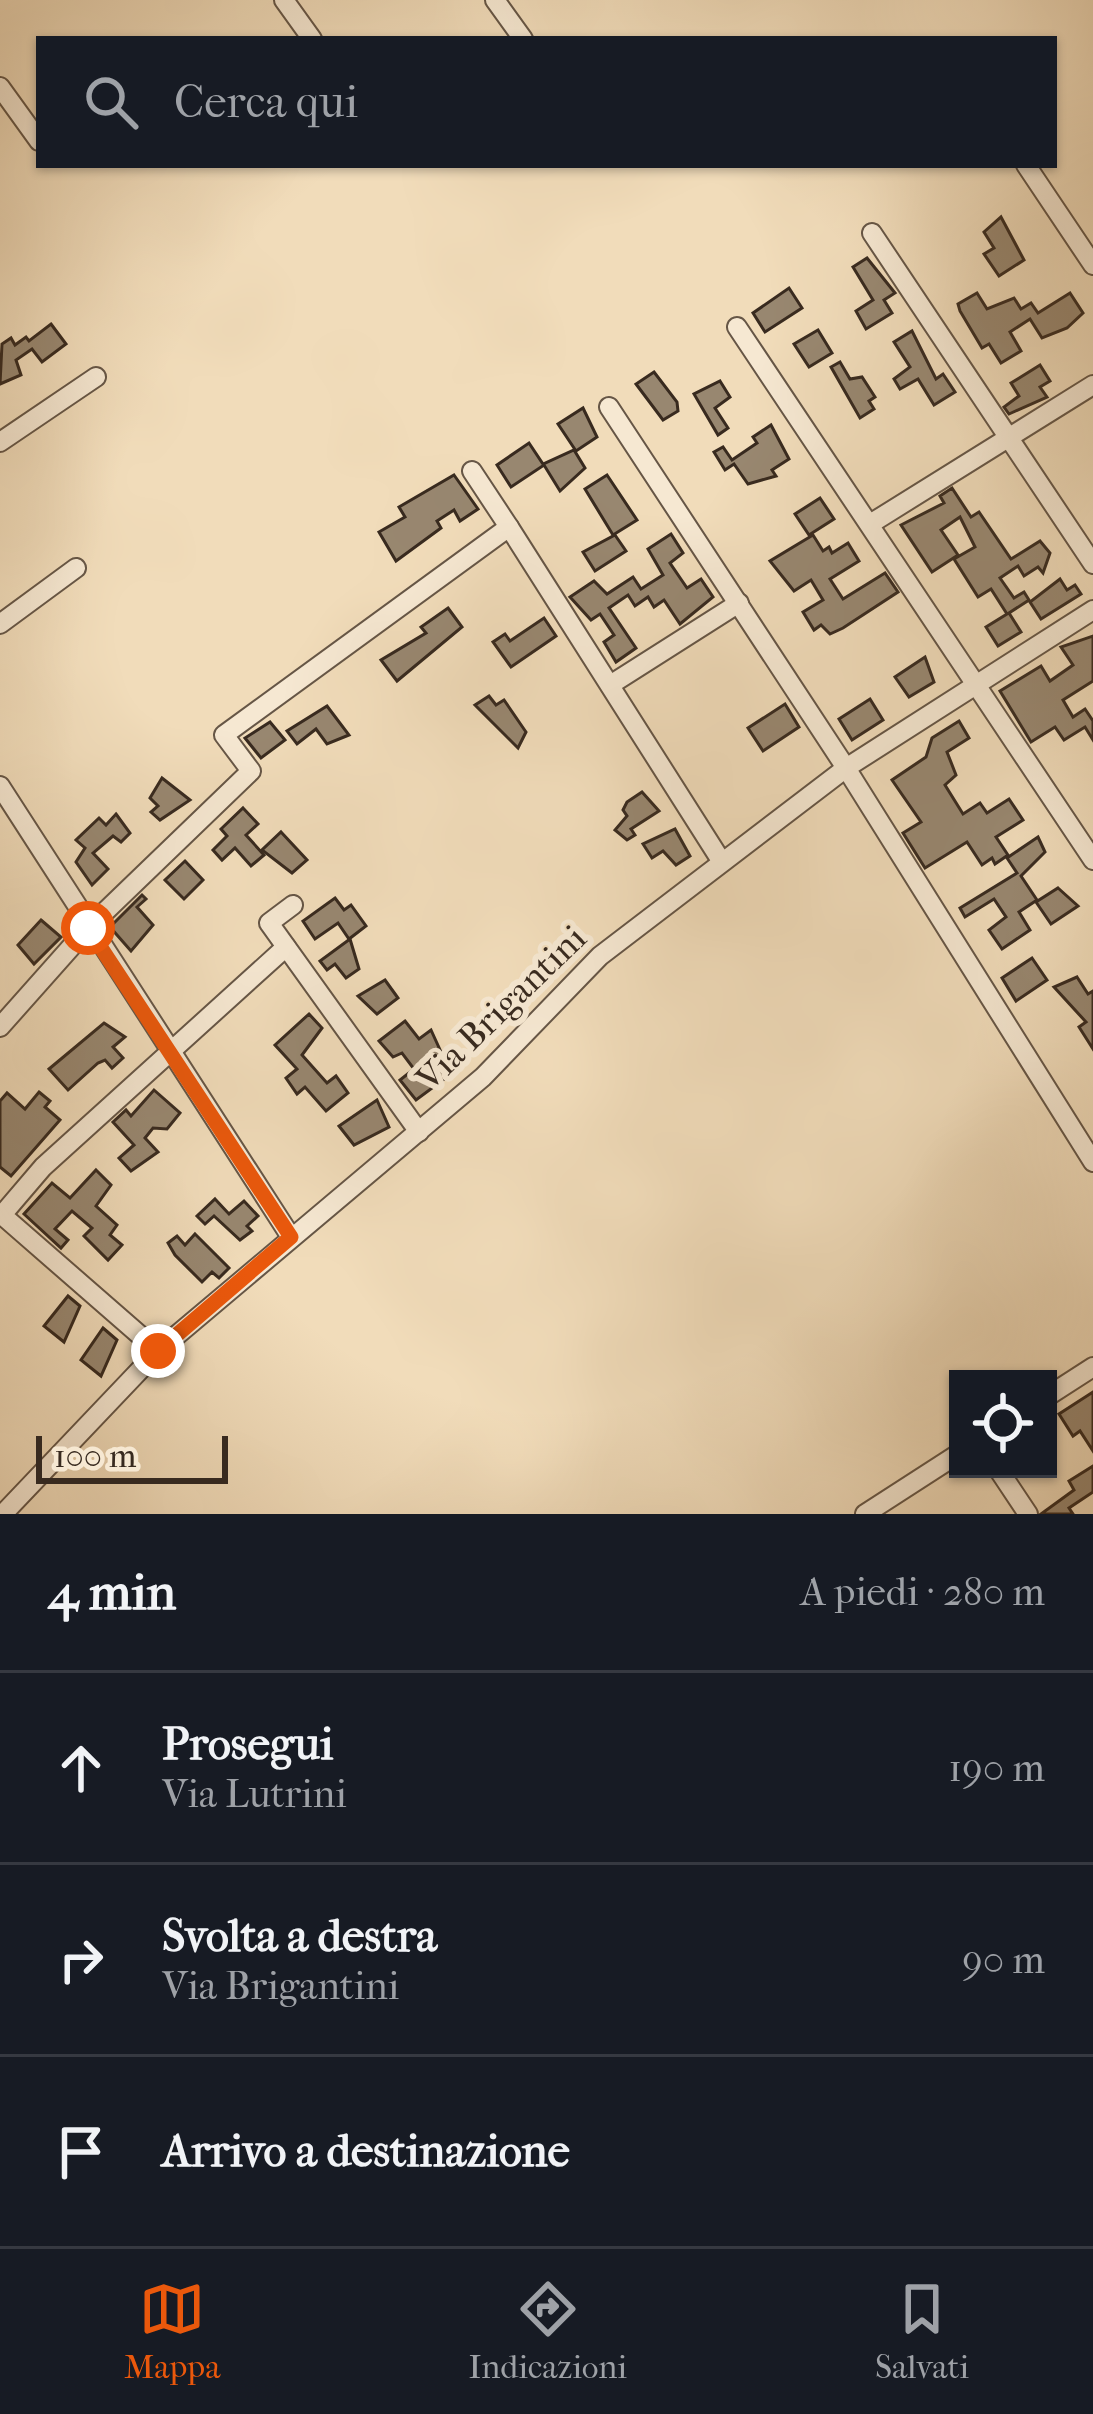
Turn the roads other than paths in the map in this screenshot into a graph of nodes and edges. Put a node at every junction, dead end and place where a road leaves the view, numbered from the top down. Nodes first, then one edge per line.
1 (284, 0) edge
2 (495, 0) edge
3 (310, 36) edge
4 (521, 36) edge
5 (0, 87) edge
6 (36, 137) edge
7 (1028, 168) edge
8 (872, 233) dead end
9 (1093, 265) edge
10 (737, 327) dead end
11 (96, 377) dead end
12 (1093, 385) edge
13 (609, 407) dead end
14 (1008, 436) junction
15 (0, 442) edge
16 (472, 471) dead end
17 (871, 524) junction
18 (508, 527) junction
19 (1093, 563) edge
20 (76, 568) dead end
21 (739, 603) junction
22 (1093, 610) edge
23 (0, 624) edge
24 (977, 682) junction
25 (610, 685) junction
26 (846, 768) junction
27 (0, 786) edge
28 (720, 859) junction
29 (1093, 860) edge
30 (293, 905) dead end
31 (88, 928) junction
32 (286, 947) junction
33 (0, 1027) edge
34 (169, 1055) junction
35 (419, 1132) junction
36 (1093, 1162) edge
37 (291, 1237) junction
38 (158, 1351) junction
39 (1093, 1366) edge
40 (1057, 1390) edge
41 (949, 1460) edge
42 (1004, 1478) edge
43 (875, 1511) edge
44 (3, 1514) edge
45 (1028, 1514) edge

1 - 3 street
2 - 4 street
5 - 6 street
7 - 9 street
8 - 14 street
10 - 17 street
11 - 15 street
12 - 14 street
13 - 21 street
14 - 17 street
14 - 19 street
16 - 18 street
17 - 24 street
18 - 25 street
18 - 31 street
20 - 23 street
21 - 25 street
21 - 26 street
22 - 24 street, Via Brigantini
24 - 26 street, Via Brigantini
24 - 29 street
25 - 28 street
26 - 28 street, Via Brigantini
26 - 36 street
27 - 31 street
28 - 35 street, Via Brigantini
30 - 32 street
31 - 33 street
31 - 34 street
32 - 34 street
32 - 35 street
34 - 37 street
34 - 38 street
35 - 37 street, Via Brigantini
37 - 38 street, Via Brigantini
38 - 44 street, Via Brigantini
39 - 40 street
41 - 43 street
42 - 45 street

